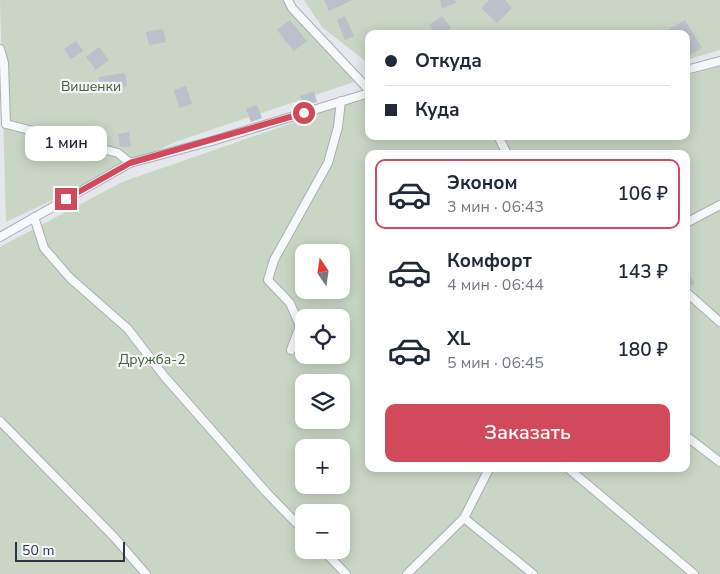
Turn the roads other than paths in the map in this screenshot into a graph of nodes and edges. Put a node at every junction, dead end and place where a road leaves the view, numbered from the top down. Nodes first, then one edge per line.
1 (288, 0) edge
2 (0, 49) edge
3 (720, 62) edge
4 (690, 69) edge
5 (365, 87) edge
6 (365, 93) edge
7 (340, 102) junction
8 (3, 111) edge
9 (130, 163) junction
10 (720, 205) edge
11 (34, 217) junction
12 (690, 221) edge
13 (0, 236) edge
14 (690, 296) edge
15 (720, 322) edge
16 (291, 350) dead end
17 (0, 421) edge
18 (690, 439) edge
19 (720, 462) edge
20 (487, 472) edge
21 (573, 472) edge
22 (464, 518) junction
23 (295, 522) edge
24 (332, 559) edge
25 (146, 574) edge
26 (346, 574) edge
27 (407, 574) edge
28 (534, 574) edge
29 (694, 574) edge

1 - 5 lane
2 - 8 lane
3 - 4 lane
6 - 7 lane
7 - 9 lane
7 - 16 lane
8 - 9 lane
9 - 11 lane
10 - 12 lane
11 - 13 lane
11 - 23 lane
14 - 15 lane
17 - 25 lane
18 - 19 lane
20 - 22 lane
21 - 29 lane
22 - 27 lane
22 - 28 lane
24 - 26 lane

